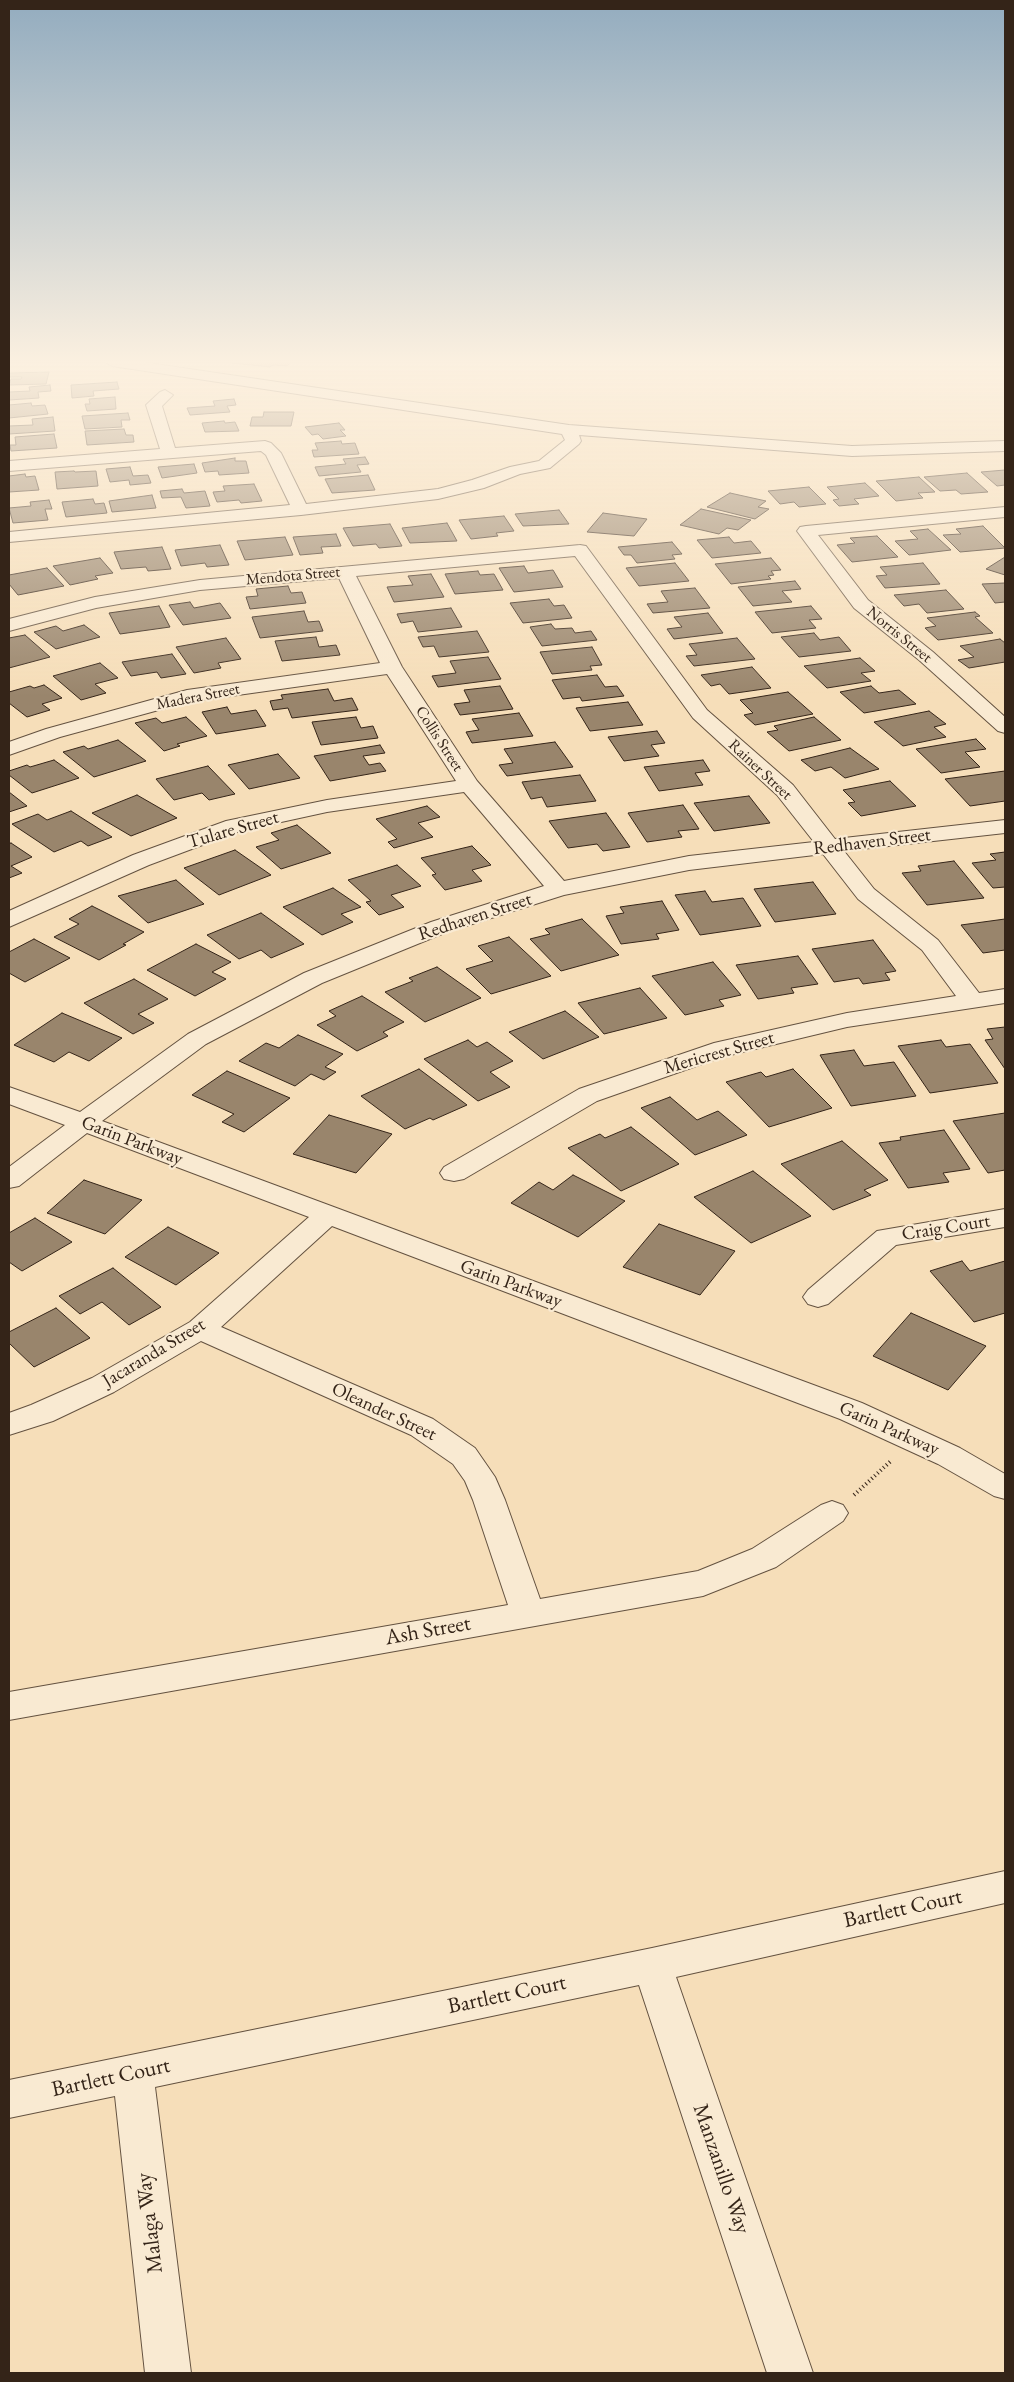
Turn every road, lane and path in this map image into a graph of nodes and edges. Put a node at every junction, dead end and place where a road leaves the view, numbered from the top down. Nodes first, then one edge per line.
1 (283, 473) edge
2 (507, 473) edge
3 (301, 510) junction
4 (1005, 512) edge
5 (9, 537) edge
6 (580, 550) joint
7 (346, 572) junction
8 (9, 625) edge
9 (392, 667) junction
10 (1005, 726) edge
11 (9, 749) edge
12 (469, 785) junction
13 (1005, 826) edge
14 (828, 847) junction
15 (559, 889) junction
16 (9, 920) edge
17 (1005, 996) edge
18 (972, 1000) junction
19 (9, 1095) edge
20 (84, 1123) junction
21 (454, 1173) dead end
22 (9, 1180) edge
23 (327, 1216) junction
24 (1005, 1218) edge
25 (818, 1297) dead end
26 (200, 1329) junction
27 (9, 1424) edge
28 (914, 1439) junction
29 (1005, 1488) edge
30 (832, 1513) joint
31 (528, 1614) junction
32 (9, 1706) edge
33 (1005, 1887) edge
34 (652, 1965) junction
35 (133, 2073) junction
36 (9, 2100) edge
37 (168, 2373) edge
38 (790, 2373) edge

1 - 3 street
2 - 3 street
3 - 5 street
4 - 10 street, Norris Street
6 - 7 street, Mendota Street
6 - 14 street, Rainer Street
7 - 8 street, Mendota Street
7 - 9 street, Collis Street
9 - 11 street, Madera Street
9 - 12 street, Collis Street
12 - 15 street, Collis Street
12 - 16 street, Tulare Street
13 - 14 street, Redhaven Street
14 - 15 street, Redhaven Street
14 - 18 street, Rainer Street
15 - 20 street, Redhaven Street
17 - 18 street, Mericrest Street
18 - 21 street, Mericrest Street
19 - 20 street, Garin Parkway
20 - 22 street, Redhaven Street
20 - 23 street, Garin Parkway
23 - 26 street, Jacaranda Street
23 - 28 street, Garin Parkway
24 - 25 street, Craig Court
26 - 27 street, Jacaranda Street
26 - 31 street, Oleander Street
28 - 29 street, Garin Parkway
28 - 30 path
30 - 31 street, Ash Street
31 - 32 street, Ash Street
33 - 34 street, Bartlett Court
34 - 35 street, Bartlett Court
34 - 38 street, Manzanillo Way
35 - 36 street, Bartlett Court
35 - 37 street, Malaga Way

